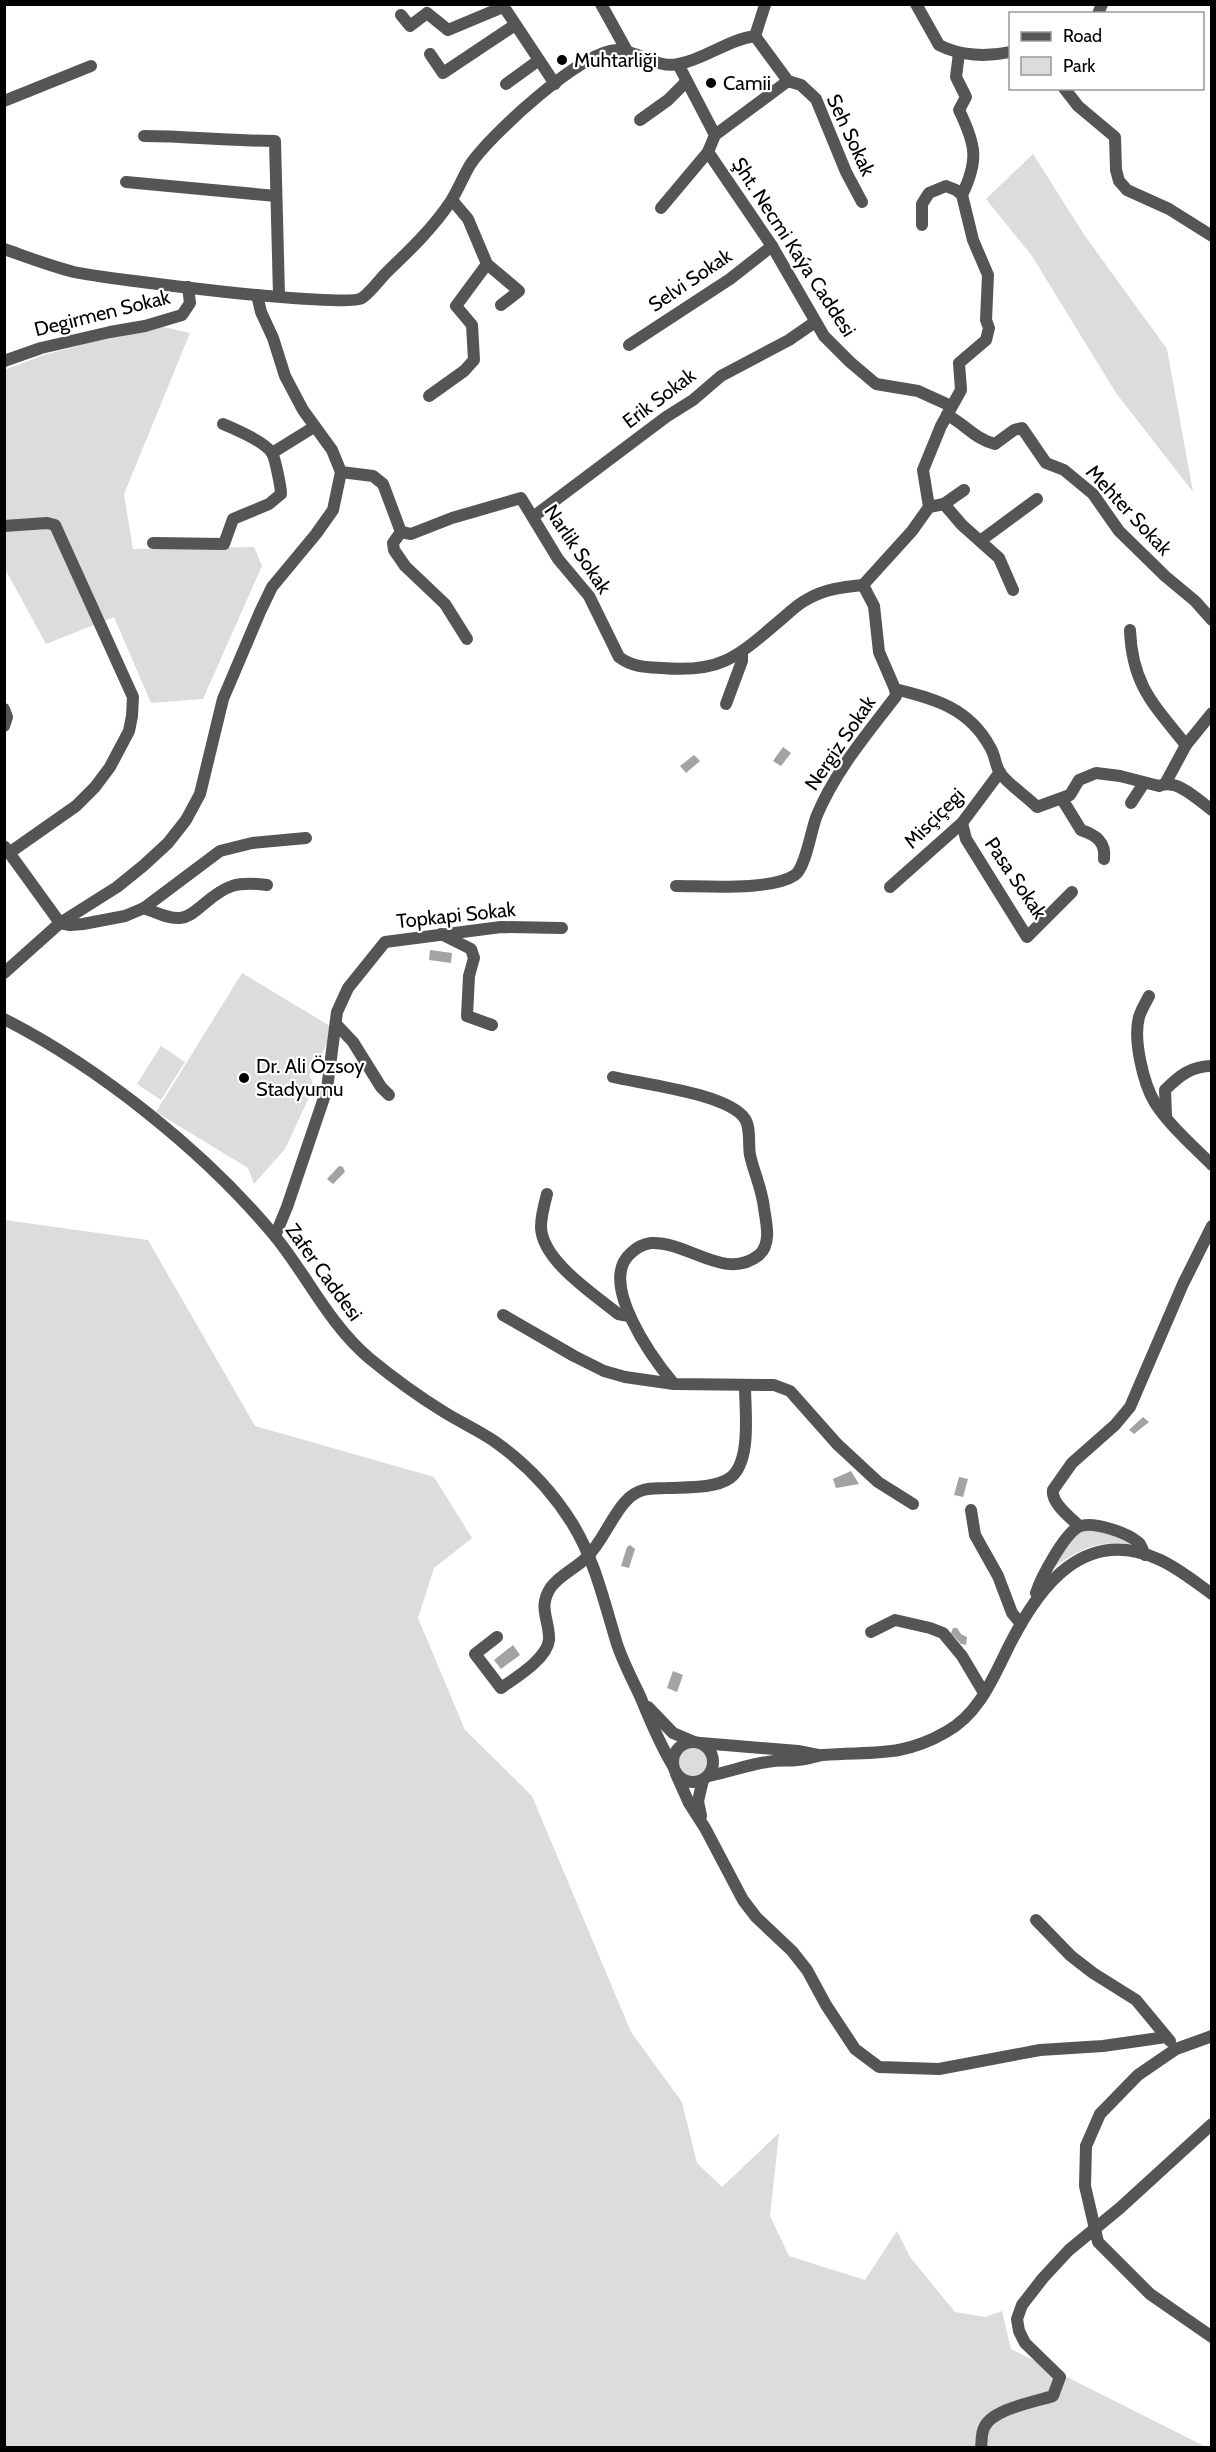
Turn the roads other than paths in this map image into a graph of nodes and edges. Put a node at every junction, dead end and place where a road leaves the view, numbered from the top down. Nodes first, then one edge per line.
1 (601, 4) edge
2 (916, 4) edge
3 (765, 5) edge
4 (502, 6) edge
5 (401, 15) dead end
6 (515, 25) junction
7 (755, 36) junction
8 (627, 51) junction
9 (1009, 52) edge
10 (959, 53) junction
11 (430, 54) dead end
12 (539, 60) junction
13 (678, 64) junction
14 (91, 66) dead end
15 (788, 81) junction
16 (686, 82) junction
17 (507, 84) dead end
18 (555, 84) junction
19 (1066, 90) edge
20 (4, 101) edge
21 (640, 120) dead end
22 (715, 135) junction
23 (144, 136) dead end
24 (708, 152) junction
25 (126, 182) dead end
26 (962, 195) junction
27 (276, 196) junction
28 (452, 200) junction
29 (862, 202) dead end
30 (661, 207) dead end
31 (922, 225) dead end
32 (1212, 236) edge
33 (772, 246) junction
34 (4, 249) edge
35 (487, 264) junction
36 (188, 287) junction
37 (267, 295) junction
38 (501, 305) dead end
39 (816, 322) junction
40 (629, 345) dead end
41 (4, 361) edge
42 (429, 396) dead end
43 (949, 410) junction
44 (223, 424) dead end
45 (314, 427) junction
46 (1022, 428) joint
47 (272, 453) junction
48 (341, 472) junction
49 (964, 490) dead end
50 (1037, 499) dead end
51 (944, 504) junction
52 (929, 507) junction
53 (533, 517) junction
54 (4, 526) edge
55 (401, 532) junction
56 (980, 541) junction
57 (153, 543) dead end
58 (867, 582) junction
59 (1013, 590) dead end
60 (1212, 620) edge
61 (1130, 630) dead end
62 (467, 639) dead end
63 (742, 654) junction
64 (895, 689) junction
65 (726, 704) dead end
66 (4, 709) edge
67 (1212, 713) edge
68 (4, 726) edge
69 (1186, 745) junction
70 (1000, 772) junction
71 (1144, 783) junction
72 (1165, 784) junction
73 (1062, 799) junction
74 (1131, 803) dead end
75 (1212, 810) edge
76 (962, 823) junction
77 (306, 838) dead end
78 (7, 850) edge
79 (1104, 859) dead end
80 (267, 885) dead end
81 (676, 886) dead end
82 (890, 887) dead end
83 (1072, 892) dead end
84 (144, 908) junction
85 (60, 923) junction
86 (562, 928) dead end
87 (440, 934) junction
88 (4, 974) edge
89 (1149, 996) dead end
90 (4, 1019) edge
91 (336, 1024) junction
92 (492, 1025) dead end
93 (1212, 1066) edge
94 (613, 1077) dead end
95 (389, 1095) dead end
96 (1166, 1115) junction
97 (1212, 1165) edge
98 (547, 1194) dead end
99 (1212, 1226) edge
100 (275, 1236) junction
101 (502, 1315) dead end
102 (629, 1316) junction
103 (674, 1384) junction
104 (745, 1386) junction
105 (913, 1504) dead end
106 (971, 1510) dead end
107 (1079, 1526) junction
108 (1145, 1555) junction
109 (588, 1557) junction
110 (1212, 1594) edge
111 (1033, 1605) junction
112 (1022, 1624) junction
113 (871, 1632) dead end
114 (497, 1637) dead end
115 (984, 1693) junction
116 (641, 1699) junction
117 (696, 1742) junction
118 (822, 1755) junction
119 (675, 1770) junction
120 (706, 1778) junction
121 (705, 1828) junction
122 (1036, 1920) dead end
123 (1212, 2036) edge
124 (1166, 2037) junction
125 (1176, 2049) junction
126 (1209, 2131) edge
127 (1096, 2226) junction
128 (1212, 2337) edge
129 (981, 2448) edge

1 - 8 street
2 - 10 street
3 - 7 street
4 - 5 street
4 - 6 street
6 - 11 street
6 - 12 street
7 - 13 street
7 - 15 street, Seh Sokak
8 - 13 street
8 - 18 street
9 - 10 street
10 - 26 street
12 - 17 street
12 - 18 street
13 - 16 street
14 - 20 street
15 - 22 street
15 - 29 street, Seh Sokak
16 - 21 street
16 - 22 street
18 - 28 street
19 - 32 street
22 - 24 street, Şht. Necmi Kaýa Caddesi
23 - 27 street
24 - 30 street
24 - 33 street, Şht. Necmi Kaýa Caddesi
25 - 27 street
26 - 31 street
26 - 43 street
27 - 37 street
28 - 35 street
28 - 37 street
33 - 39 street, Şht. Necmi Kaýa Caddesi
33 - 40 street, Selvi Sokak
34 - 36 street
35 - 38 street
35 - 42 street
36 - 37 street
36 - 41 street, Degirmen Sokak
37 - 45 street
39 - 43 street, Şht. Necmi Kaýa Caddesi
39 - 53 street, Erik Sokak
43 - 46 street, Şht. Necmi Kaýa Caddesi
43 - 52 street
44 - 47 street
45 - 47 street
45 - 48 street
46 - 60 street, Mehter Sokak
47 - 57 street
48 - 55 street
48 - 85 street
49 - 51 street
50 - 56 street
51 - 52 street
51 - 56 street
52 - 58 street
53 - 55 street, Narlik Sokak
53 - 63 street, Narlik Sokak
54 - 78 street
55 - 62 street
56 - 59 street
58 - 63 street, Narlik Sokak
58 - 64 street
61 - 69 street
63 - 65 street
64 - 70 street
64 - 81 street, Nergiz Sokak
66 - 68 street
67 - 69 street
69 - 72 street
70 - 73 street
70 - 76 street, Misçiçegi
71 - 72 street
71 - 73 street
71 - 74 street
72 - 75 street
73 - 79 street
76 - 82 street, Misçiçegi
76 - 83 street, Pasa Sokak
77 - 84 street
78 - 85 street
80 - 84 street
84 - 85 street
85 - 88 street
86 - 87 street, Topkapi Sokak
87 - 91 street, Topkapi Sokak
87 - 92 street
89 - 96 street
90 - 100 street, Zafer Caddesi
91 - 95 street
91 - 100 street, Topkapi Sokak
93 - 96 street
94 - 102 street
96 - 97 street
98 - 102 street
99 - 107 street
100 - 109 street, Zafer Caddesi
101 - 103 street
102 - 103 street
103 - 104 street
104 - 105 street
104 - 109 street
106 - 112 street
107 - 108 street
107 - 111 street
108 - 110 street
108 - 111 street
109 - 114 street
109 - 116 street, Zafer Caddesi
111 - 112 street
112 - 115 street
113 - 115 street
115 - 118 street
116 - 117 street, Zafer Caddesi
116 - 119 street, Zafer Caddesi
117 - 118 street, Zafer Caddesi
117 - 119 street
117 - 120 street
118 - 120 street
119 - 120 street
119 - 121 street, Zafer Caddesi
120 - 121 street
121 - 124 street
122 - 124 street
123 - 125 street
124 - 125 street
125 - 127 street
126 - 127 street
127 - 128 street
127 - 129 street

